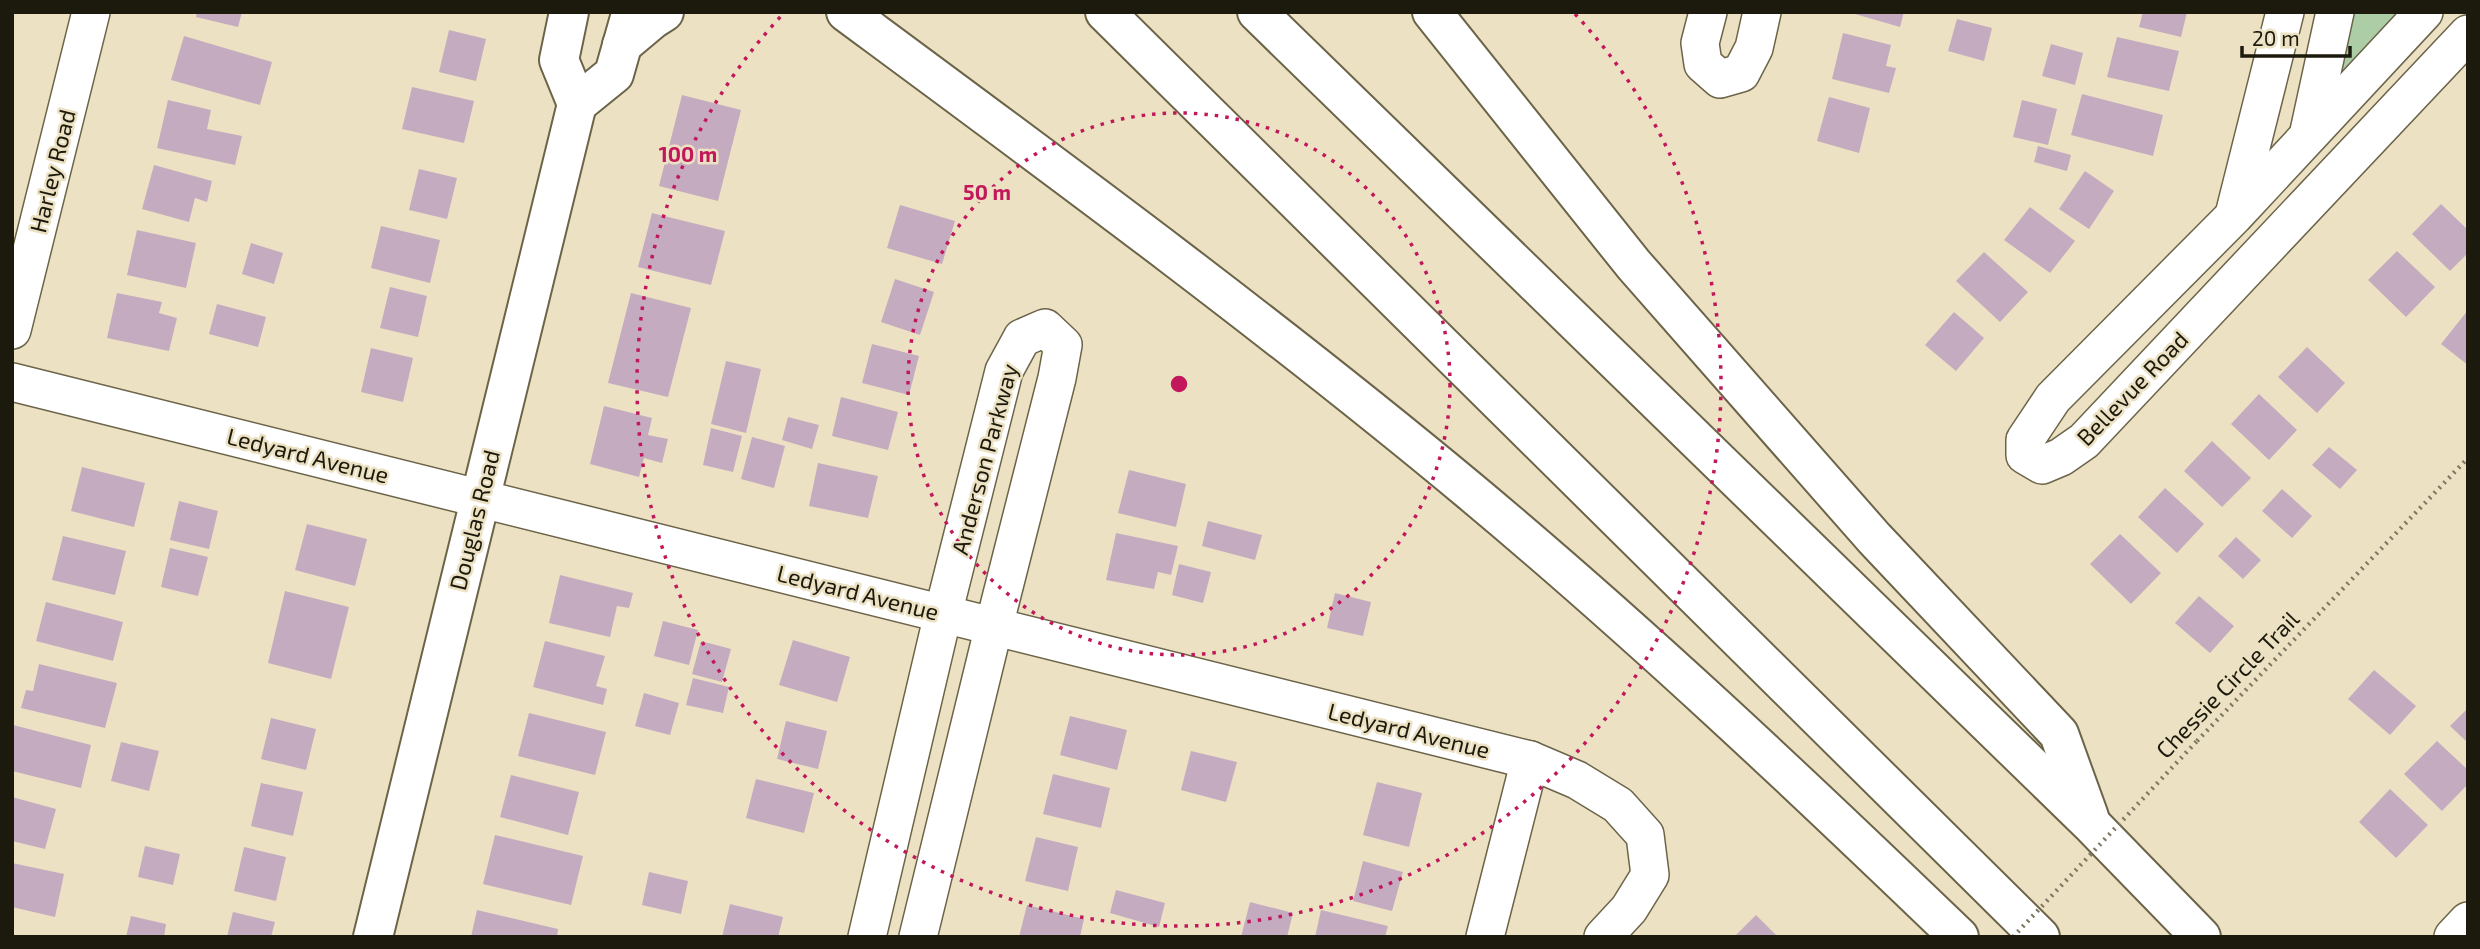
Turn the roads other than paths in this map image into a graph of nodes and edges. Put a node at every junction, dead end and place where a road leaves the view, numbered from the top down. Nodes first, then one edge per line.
1 (91, 12) edge
2 (569, 12) edge
3 (664, 12) edge
4 (846, 12) edge
5 (1105, 12) edge
6 (1256, 12) edge
7 (1432, 12) edge
8 (1708, 12) edge
9 (1762, 12) edge
10 (2285, 12) edge
11 (2335, 12) edge
12 (2424, 12) edge
13 (627, 29) edge
14 (2468, 34) edge
15 (577, 104) junction
16 (2308, 137) junction
17 (2342, 167) junction
18 (2234, 216) junction
19 (2266, 247) junction
20 (12, 330) edge
21 (12, 382) edge
22 (479, 497) junction
23 (943, 614) junction
24 (994, 626) junction
25 (1530, 760) junction
26 (2092, 826) junction
27 (2468, 922) edge
28 (373, 937) edge
29 (867, 937) edge
30 (918, 937) edge
31 (1485, 937) edge
32 (1603, 937) edge
33 (1959, 937) edge
34 (2040, 937) edge
35 (2201, 937) edge
36 (2453, 937) edge

1 - 20 street, Harley Road
2 - 15 main road
3 - 13 main road
4 - 33 main road
5 - 34 main road
6 - 26 main road
7 - 26 main road
8 - 9 street
10 - 18 street
11 - 16 street
12 - 16 street, Bellevue Road
13 - 15 main road
14 - 17 street, Bellevue Road
15 - 22 main road, Douglas Road
16 - 17 street
16 - 18 street, Bellevue Road
17 - 19 street, Bellevue Road
18 - 19 street
18 - 19 street, Bellevue Road
21 - 22 street, Ledyard Avenue
22 - 23 street, Ledyard Avenue
22 - 28 main road, Douglas Road
23 - 24 street, Ledyard Avenue
23 - 24 street, Anderson Parkway
23 - 29 street, Anderson Parkway
24 - 25 street, Ledyard Avenue
24 - 30 street, Anderson Parkway
25 - 31 street
25 - 32 street, Ledyard Avenue
26 - 35 main road
27 - 36 street

